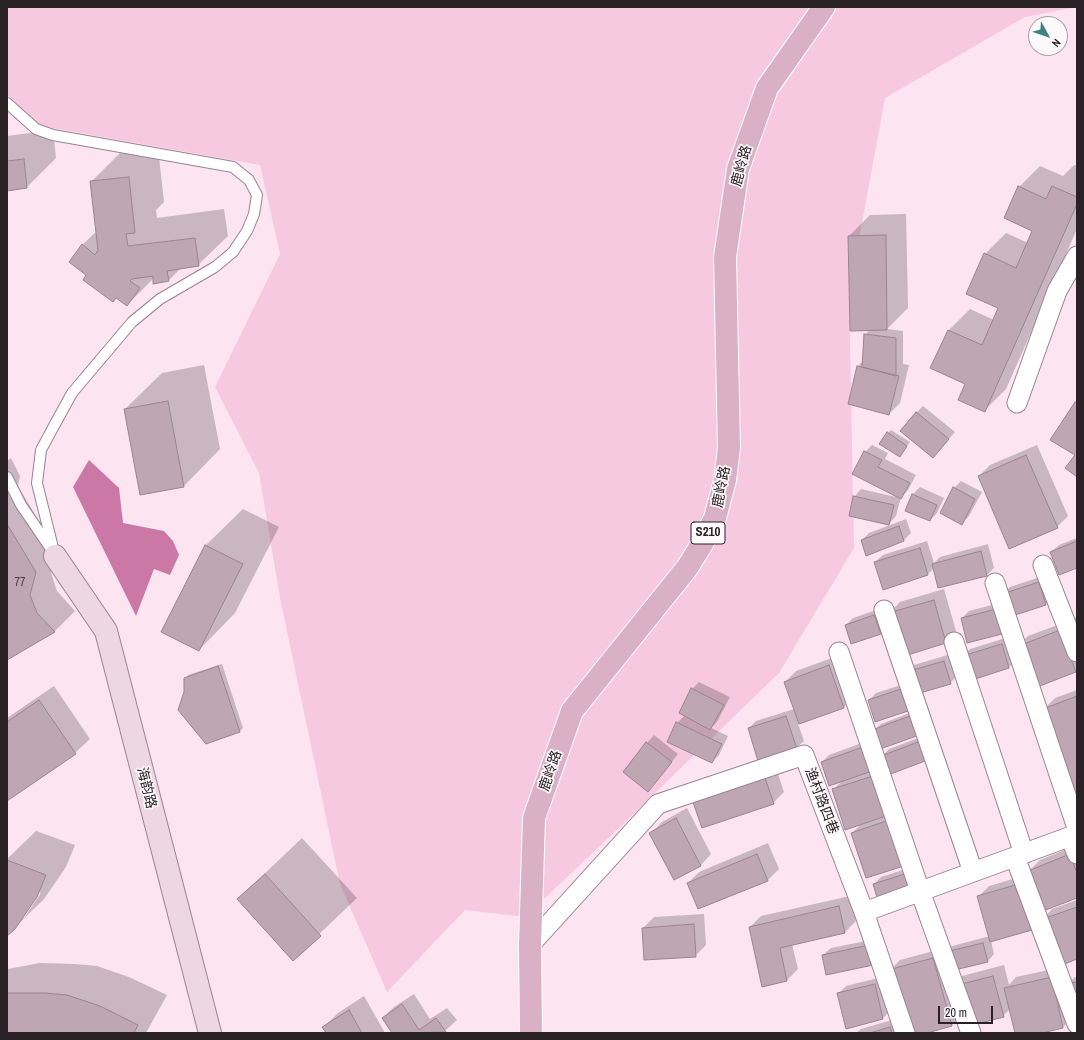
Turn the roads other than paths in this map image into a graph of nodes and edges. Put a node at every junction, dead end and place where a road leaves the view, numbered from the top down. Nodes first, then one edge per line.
1 (824, 7) edge
2 (7, 103) edge
3 (1077, 256) edge
4 (1017, 403) dead end
5 (7, 477) edge
6 (55, 556) junction
7 (1043, 565) dead end
8 (996, 583) dead end
9 (884, 610) dead end
10 (954, 642) dead end
11 (839, 652) dead end
12 (1077, 652) edge
13 (1075, 833) edge
14 (1077, 854) edge
15 (1020, 855) junction
16 (973, 872) junction
17 (920, 891) junction
18 (864, 912) junction
19 (530, 945) junction
20 (1077, 1024) edge
21 (210, 1033) edge
22 (531, 1033) edge
23 (905, 1033) edge
24 (971, 1033) edge

1 - 19 main road, 鹿岭路 / S210
2 - 6 lane
3 - 4 street
5 - 6 lane
6 - 21 street, 海韵路
7 - 12 street
8 - 13 street
9 - 16 street
10 - 15 street
11 - 17 street
13 - 14 street
13 - 15 street
15 - 16 street
15 - 20 street
16 - 17 street
17 - 18 street
17 - 24 street
18 - 19 street, 渔村路四巷
18 - 23 street
19 - 22 main road, 鹿岭路 / S210

